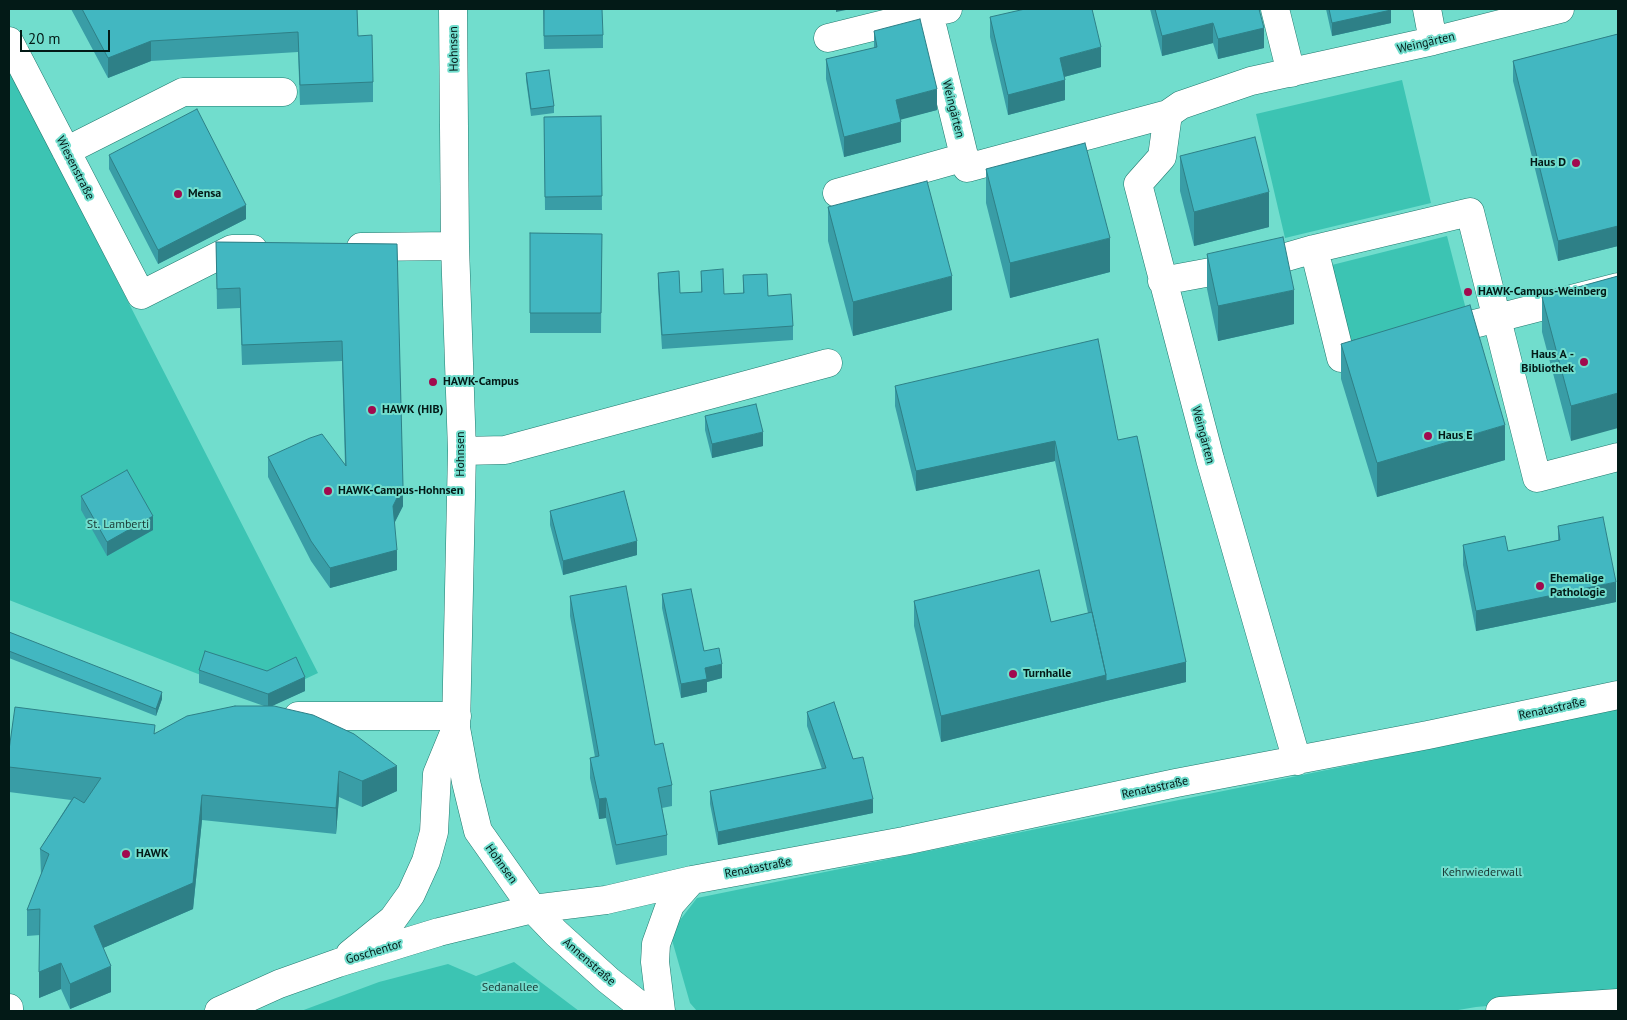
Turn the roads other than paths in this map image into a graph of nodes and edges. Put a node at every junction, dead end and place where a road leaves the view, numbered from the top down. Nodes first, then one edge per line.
1 (453, 9) edge
2 (1275, 9) edge
3 (1427, 9) edge
4 (1560, 9) edge
5 (939, 11) edge
6 (828, 38) dead end
7 (9, 41) edge
8 (1434, 42) junction
9 (1291, 73) junction
10 (283, 92) dead end
11 (1168, 114) junction
12 (66, 151) junction
13 (964, 157) junction
14 (837, 193) dead end
15 (456, 246) junction
16 (280, 248) edge
17 (337, 248) edge
18 (1314, 249) junction
19 (1162, 281) junction
20 (1618, 287) edge
21 (1497, 318) junction
22 (828, 363) dead end
23 (462, 451) junction
24 (1618, 456) edge
25 (1618, 695) edge
26 (298, 716) edge
27 (456, 722) junction
28 (1297, 761) junction
29 (692, 880) junction
30 (534, 909) junction
31 (338, 963) junction
32 (1618, 1003) edge
33 (647, 1010) edge
34 (219, 1011) edge
35 (1500, 1011) edge

1 - 15 street, Hohnsen
2 - 9 street
3 - 8 street
4 - 8 street, Weingärten
5 - 6 street
5 - 13 street, Weingärten
7 - 12 street, Wiesenstraße
8 - 9 street, Weingärten
9 - 11 street, Weingärten
10 - 12 street
11 - 13 street, Weingärten
11 - 19 street, Weingärten
12 - 16 street, Wiesenstraße
13 - 14 street
15 - 17 street
15 - 23 street, Hohnsen
18 - 19 street
18 - 21 street
18 - 21 street
19 - 28 street, Weingärten
20 - 21 street
21 - 24 street
22 - 23 street
23 - 27 street, Hohnsen
25 - 28 street, Renatastraße
26 - 27 street
27 - 30 street, Hohnsen
27 - 31 street
28 - 29 street, Renatastraße
29 - 30 street, Renatastraße
29 - 33 street
30 - 31 street, Goschentor
30 - 33 street, Annenstraße
31 - 34 street, Goschentor
32 - 35 street

